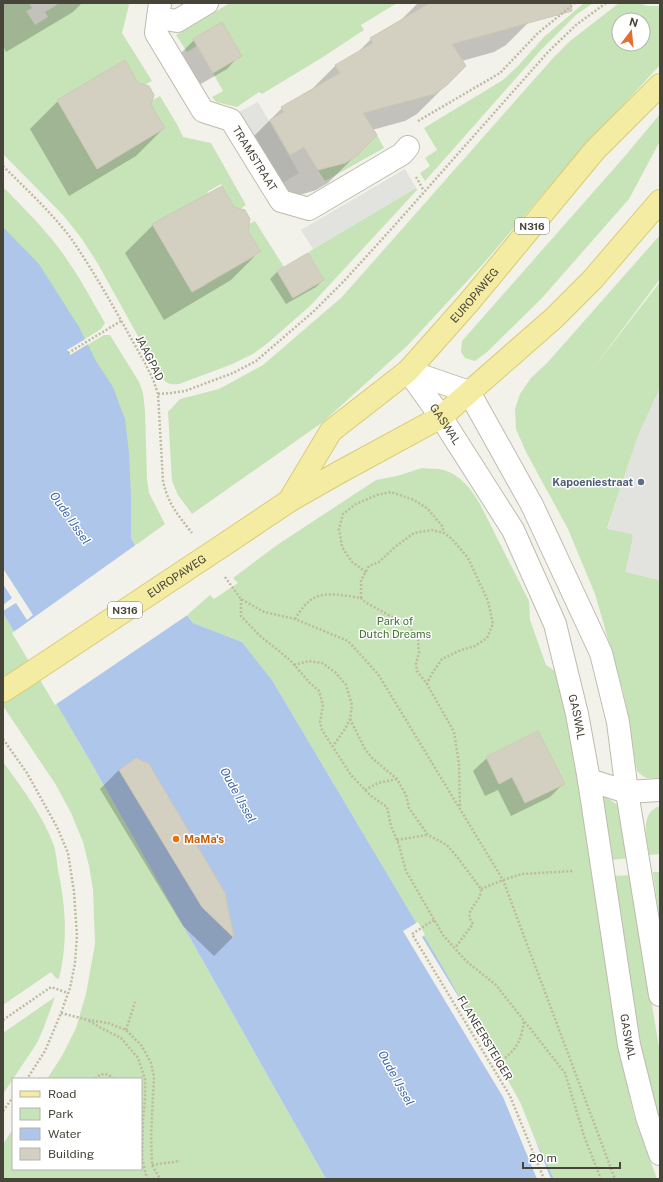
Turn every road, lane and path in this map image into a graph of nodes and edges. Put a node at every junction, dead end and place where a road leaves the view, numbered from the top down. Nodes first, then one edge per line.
1 (207, 3) edge
2 (575, 3) edge
3 (606, 3) edge
4 (159, 11) edge
5 (660, 85) edge
6 (412, 124) dead end
7 (408, 147) dead end
8 (3, 166) edge
9 (660, 201) edge
10 (121, 321) junction
11 (68, 353) dead end
12 (408, 371) junction
13 (469, 392) junction
14 (158, 394) junction
15 (441, 417) junction
16 (289, 501) junction
17 (444, 533) junction
18 (196, 539) dead end
19 (366, 572) junction
20 (223, 575) dead end
21 (361, 598) junction
22 (241, 599) junction
23 (295, 619) junction
24 (294, 664) junction
25 (427, 684) junction
26 (3, 691) edge
27 (350, 719) junction
28 (3, 739) edge
29 (333, 746) junction
30 (397, 779) junction
31 (589, 780) junction
32 (365, 790) junction
33 (660, 790) edge
34 (627, 792) junction
35 (460, 808) junction
36 (428, 835) junction
37 (397, 840) junction
38 (503, 880) junction
39 (482, 889) junction
40 (434, 920) junction
41 (455, 948) junction
42 (68, 993) junction
43 (660, 995) edge
44 (135, 1002) dead end
45 (61, 1013) junction
46 (3, 1020) edge
47 (88, 1020) junction
48 (524, 1021) junction
49 (126, 1030) junction
50 (505, 1058) dead end
51 (28, 1078) edge
52 (95, 1078) edge
53 (113, 1078) edge
54 (12, 1099) edge
55 (3, 1111) edge
56 (660, 1154) edge
57 (180, 1161) dead end
58 (152, 1165) junction
59 (147, 1179) edge
60 (160, 1179) edge
61 (544, 1179) edge
62 (601, 1179) edge
63 (615, 1179) edge

1 - 4 street
2 - 6 path
3 - 14 path
4 - 7 street, TRAMSTRAAT
5 - 12 main road, EUROPAWEG / N316
8 - 10 path, JAAGPAD
9 - 13 main road, EUROPAWEG / N316
10 - 11 path
10 - 14 path, JAAGPAD
12 - 13 street
12 - 15 street, GASWAL
12 - 16 main road, EUROPAWEG / N316
13 - 15 main road, EUROPAWEG / N316
13 - 34 street
14 - 18 path, JAAGPAD
15 - 16 main road, EUROPAWEG / N316
15 - 31 street, GASWAL
16 - 26 main road, EUROPAWEG / N316, bridge
17 - 19 path
17 - 19 path
17 - 25 path
19 - 21 path
20 - 22 path
21 - 23 path
21 - 25 path
22 - 23 path
22 - 24 path
23 - 35 path
24 - 27 path
24 - 29 path
25 - 35 path
27 - 29 path
27 - 30 path
28 - 42 path
29 - 32 path
30 - 32 path
30 - 36 path
31 - 34 street
31 - 56 street, GASWAL
32 - 37 path
33 - 34 street
34 - 43 street
35 - 38 path
36 - 37 path
36 - 39 path
37 - 40 path
38 - 39 path
38 - 63 path
39 - 41 path
40 - 41 path
40 - 61 path, FLANEERSTEIGER
41 - 48 path
42 - 45 path
42 - 46 path
44 - 49 path
45 - 47 path
45 - 51 path
47 - 49 path
47 - 59 path
48 - 50 path
48 - 62 path
49 - 58 path
52 - 53 path
54 - 55 path
57 - 58 path
58 - 60 path

